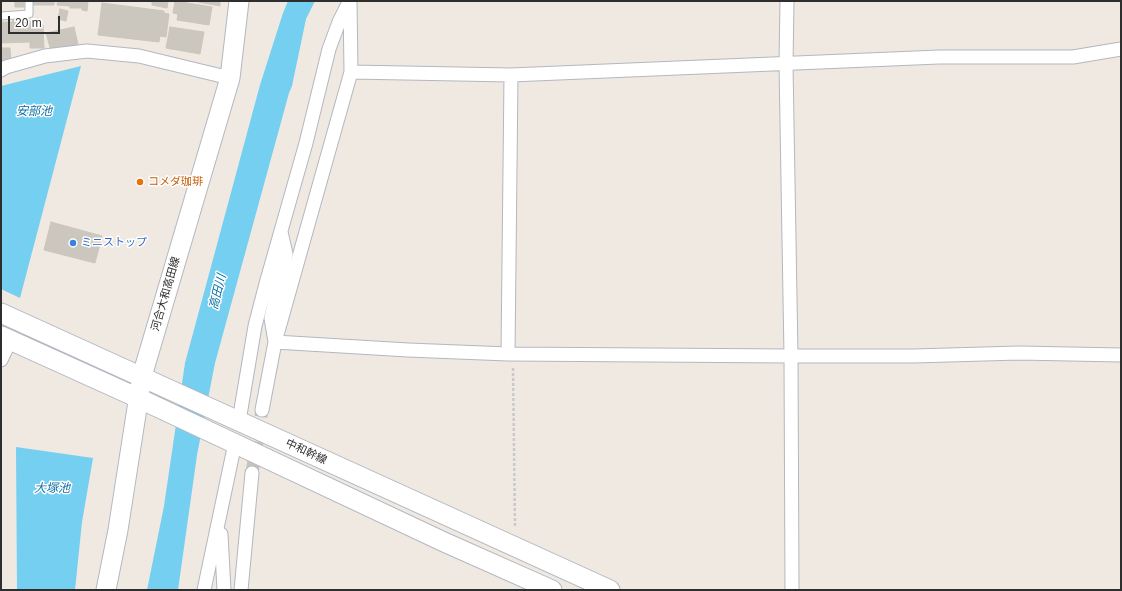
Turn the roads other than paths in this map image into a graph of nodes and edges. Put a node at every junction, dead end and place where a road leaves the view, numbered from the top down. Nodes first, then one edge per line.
1 (29, 1) edge
2 (239, 1) edge
3 (350, 1) edge
4 (787, 1) edge
5 (1, 16) edge
6 (1121, 48) edge
7 (786, 64) junction
8 (1, 70) edge
9 (351, 72) junction
10 (511, 75) junction
11 (230, 78) junction
12 (281, 231) junction
13 (1, 313) edge
14 (6, 338) edge
15 (275, 342) junction
16 (510, 354) junction
17 (1121, 355) edge
18 (791, 356) junction
19 (1, 360) edge
20 (142, 376) junction
21 (138, 398) junction
22 (262, 410) tunnel mouth
23 (234, 419) junction
24 (230, 441) junction
25 (252, 473) tunnel mouth
26 (220, 517) junction
27 (525, 584) edge
28 (106, 590) edge
29 (204, 590) edge
30 (224, 590) edge
31 (241, 590) edge
32 (552, 590) edge
33 (610, 590) edge
34 (792, 590) edge

1 - 5 lane
2 - 11 main road, 河合大和高田線
3 - 9 street
3 - 12 street
4 - 7 street
6 - 7 street
7 - 10 street
7 - 18 street
8 - 11 street
9 - 10 street
9 - 15 street
10 - 16 street
11 - 20 main road, 河合大和高田線
12 - 15 street
12 - 23 street
13 - 20 main road, 中和幹線
14 - 19 street
14 - 21 main road, 中和幹線
15 - 16 street
15 - 22 street
16 - 18 street
17 - 18 street
18 - 34 street
20 - 21 main road, 河合大和高田線
20 - 23 main road, 中和幹線
21 - 24 main road, 中和幹線
21 - 28 main road, 河合大和高田線
23 - 33 main road, 中和幹線
24 - 26 street
24 - 27 main road, 中和幹線
25 - 31 street
26 - 29 street
26 - 30 street
27 - 32 main road, 中和幹線

